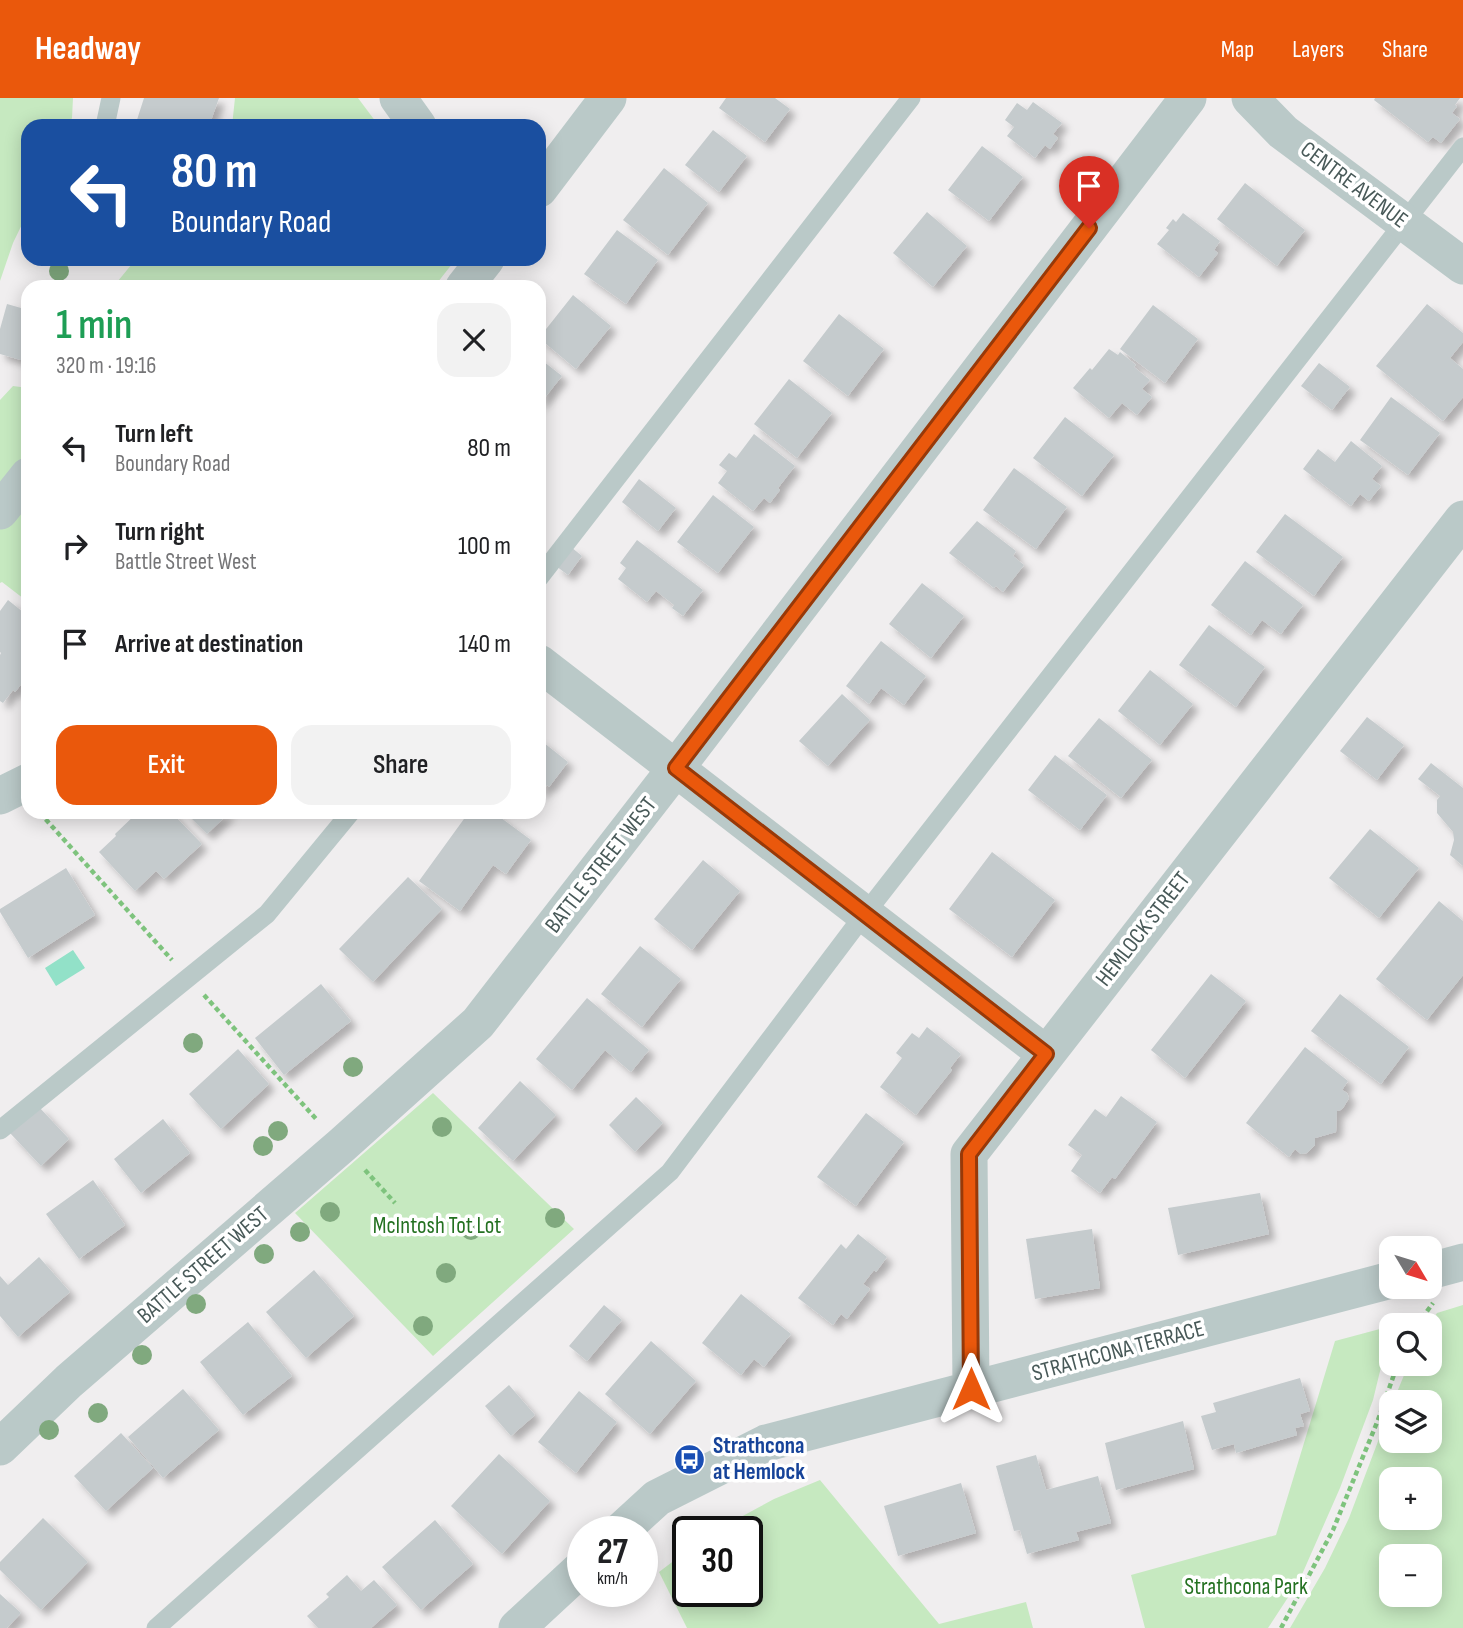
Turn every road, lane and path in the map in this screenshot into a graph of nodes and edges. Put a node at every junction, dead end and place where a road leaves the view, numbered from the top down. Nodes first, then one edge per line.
1 (111, 98) edge
2 (398, 98) edge
3 (608, 98) edge
4 (911, 98) edge
5 (1188, 98) edge
6 (1250, 98) edge
7 (106, 119) edge
8 (413, 119) edge
9 (1463, 147) edge
10 (546, 180) edge
11 (1405, 223) junction
12 (480, 266) edge
13 (1463, 266) edge
14 (470, 280) edge
15 (21, 485) edge
16 (0, 511) edge
17 (1463, 519) edge
18 (546, 569) edge
19 (546, 668) edge
20 (676, 768) junction
21 (21, 786) edge
22 (0, 796) edge
23 (45, 819) edge
24 (345, 819) edge
25 (865, 914) junction
26 (188, 978) junction
27 (1046, 1054) junction
28 (319, 1121) dead end
29 (0, 1130) edge
30 (359, 1165) dead end
31 (394, 1203) dead end
32 (1463, 1262) edge
33 (1442, 1267) edge
34 (1379, 1283) edge
35 (1393, 1376) edge
36 (971, 1389) junction
37 (0, 1447) edge
38 (637, 1516) edge
39 (567, 1582) edge
40 (156, 1628) edge
41 (517, 1628) edge
42 (1281, 1628) edge

1 - 7 lane
2 - 8 street
3 - 10 street
4 - 18 lane
5 - 20 street, BATTLE STREET WEST
6 - 11 street, CENTRE AVENUE
9 - 11 lane
11 - 13 street, CENTRE AVENUE
11 - 25 lane
12 - 14 street
15 - 16 street
17 - 27 street, HEMLOCK STREET
19 - 20 street
20 - 25 street
20 - 37 street, BATTLE STREET WEST
21 - 22 street
23 - 26 path
24 - 26 lane
25 - 27 street
25 - 40 lane
26 - 28 path
26 - 29 lane
27 - 36 street, HEMLOCK STREET
30 - 31 path
32 - 33 street
34 - 36 street, STRATHCONA TERRACE
35 - 42 path
36 - 38 street, STRATHCONA TERRACE
39 - 41 street

